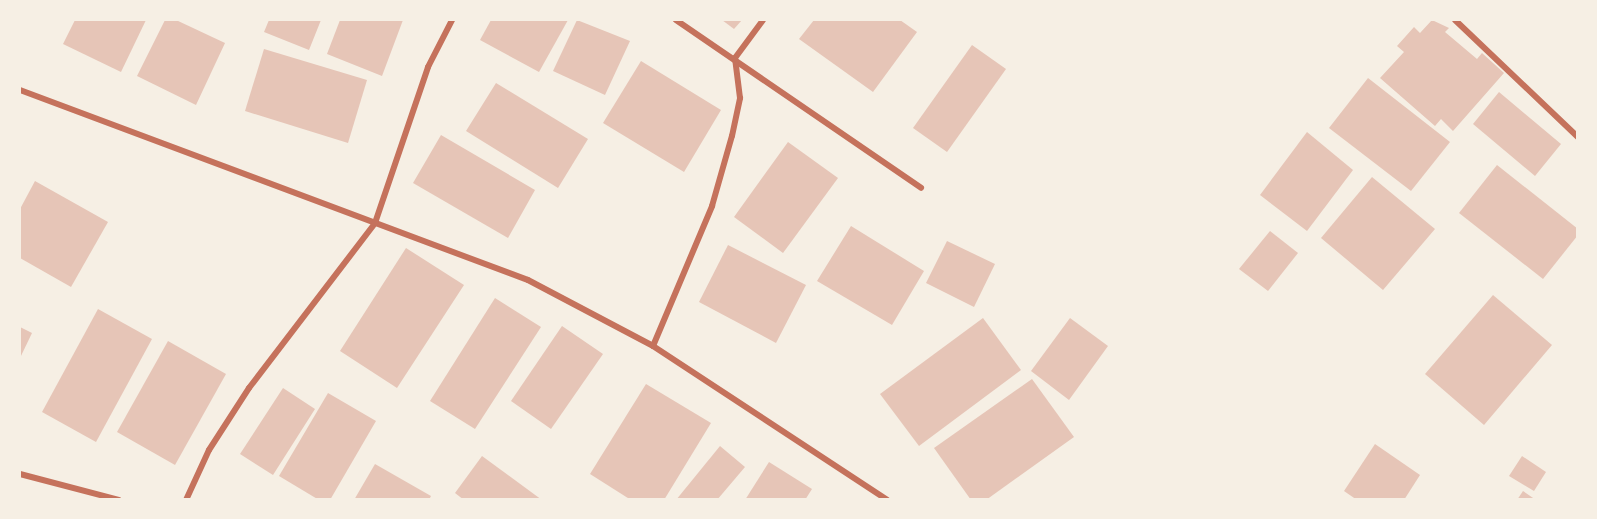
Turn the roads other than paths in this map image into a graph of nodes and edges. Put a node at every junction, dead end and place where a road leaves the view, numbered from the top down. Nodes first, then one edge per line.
1 (452, 20) edge
2 (676, 20) edge
3 (763, 20) edge
4 (1455, 20) edge
5 (735, 58) junction
6 (20, 90) edge
7 (1578, 137) edge
8 (921, 188) dead end
9 (375, 223) junction
10 (654, 346) junction
11 (20, 474) edge
12 (118, 500) edge
13 (186, 500) edge
14 (887, 500) edge

1 - 9 street
2 - 5 street
3 - 5 street
4 - 7 street
5 - 8 street
5 - 10 street
6 - 9 street
9 - 10 street
9 - 13 street
10 - 14 street
11 - 12 street

